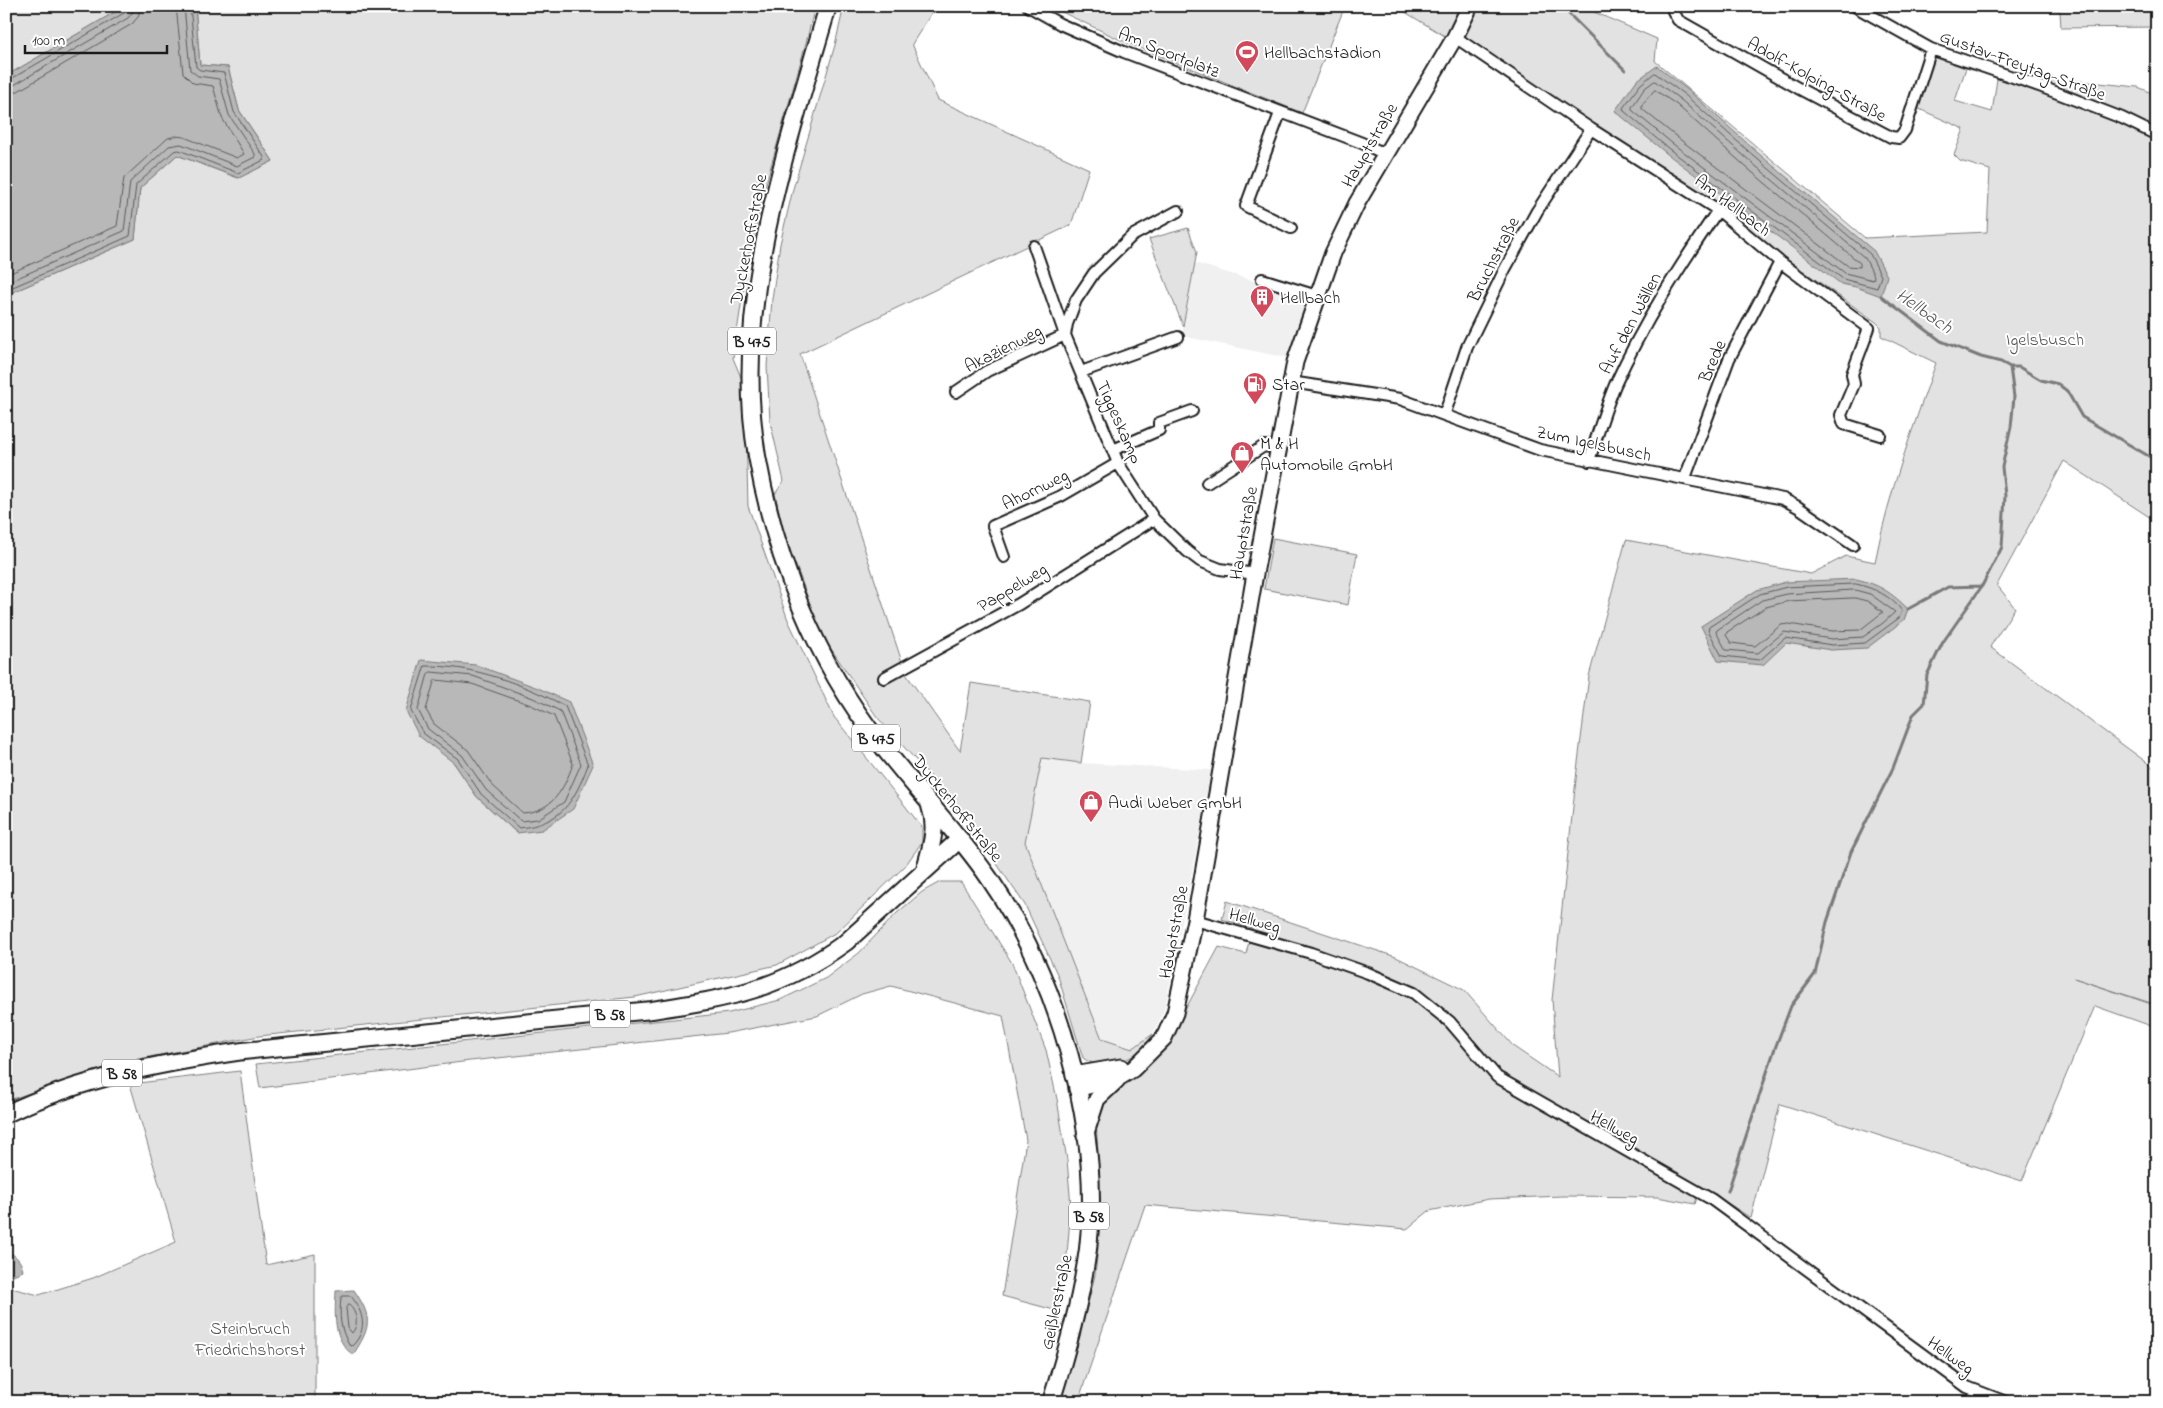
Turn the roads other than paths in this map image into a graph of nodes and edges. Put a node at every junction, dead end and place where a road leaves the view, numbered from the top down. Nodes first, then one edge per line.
1 (828, 6) edge
2 (1028, 6) edge
3 (1470, 6) edge
4 (1673, 6) edge
5 (1854, 6) edge
6 (1455, 37) junction
7 (1931, 49) junction
8 (1280, 113) junction
9 (1591, 129) junction
10 (2157, 135) edge
11 (1385, 154) junction
12 (1718, 210) junction
13 (1178, 212) dead end
14 (1291, 228) dead end
15 (1034, 246) dead end
16 (1780, 262) junction
17 (1262, 279) dead end
18 (1317, 296) junction
19 (1065, 335) junction
20 (1178, 337) dead end
21 (1081, 372) junction
22 (1291, 382) junction
23 (956, 392) dead end
24 (1192, 411) dead end
25 (1445, 414) junction
26 (1880, 435) dead end
27 (1278, 448) junction
28 (1113, 450) junction
29 (1589, 461) junction
30 (1118, 463) junction
31 (1685, 478) junction
32 (1208, 483) dead end
33 (1154, 519) junction
34 (1854, 545) dead end
35 (1004, 557) dead end
36 (1255, 574) junction
37 (884, 678) dead end
38 (928, 800) junction
39 (960, 839) junction
40 (925, 869) junction
41 (1195, 920) junction
42 (1140, 1062) junction
43 (1120, 1077) junction
44 (1076, 1082) junction
45 (6, 1114) edge
46 (1085, 1136) junction
47 (1051, 1402) edge
48 (2006, 1402) edge

1 - 38 main road, Dyckerhoffstraße / B 475
2 - 8 street, Am Sportplatz
3 - 6 street, Hauptstraße
4 - 7 street, Adolf-Kolping-Straße
5 - 7 street, Gustav-Freytag-Straße
6 - 9 street, Am Hellbach
6 - 11 street, Hauptstraße
7 - 10 street, Gustav-Freytag-Straße
8 - 11 street, Am Sportplatz
8 - 14 street
9 - 12 street, Am Hellbach
9 - 25 street, Bruchstraße
11 - 18 street, Hauptstraße
12 - 16 street, Am Hellbach
12 - 29 street, Auf den Wällen
13 - 19 street
15 - 19 street, Tiggeskamp
16 - 26 street, Am Hellbach
16 - 31 street, Brede
17 - 18 street
18 - 22 street, Hauptstraße
19 - 21 street, Tiggeskamp
19 - 23 street, Akazienweg
20 - 21 street
21 - 28 street, Tiggeskamp
22 - 25 street, Zum Igelsbusch
22 - 27 street, Hauptstraße
24 - 28 street
25 - 29 street, Zum Igelsbusch
27 - 32 street
27 - 36 street, Hauptstraße
28 - 30 street, Tiggeskamp
29 - 31 street, Zum Igelsbusch
30 - 33 street, Tiggeskamp
30 - 35 street, Ahornweg
31 - 34 street, Zum Igelsbusch
33 - 36 street, Tiggeskamp
33 - 37 street, Pappelweg
36 - 41 street, Hauptstraße
38 - 39 main road, Dyckerhoffstraße / B 475
38 - 40 main road
39 - 40 main road, B 58
39 - 44 main road, Dyckerhoffstraße / B 58
40 - 45 main road, B 58
41 - 42 street, Hauptstraße
41 - 48 street, Hellweg
42 - 43 street, Hauptstraße
42 - 44 street, Hauptstraße
43 - 44 street, Hauptstraße
43 - 46 street
44 - 46 main road, Geißlerstraße / B 58
46 - 47 main road, Geißlerstraße / B 58

